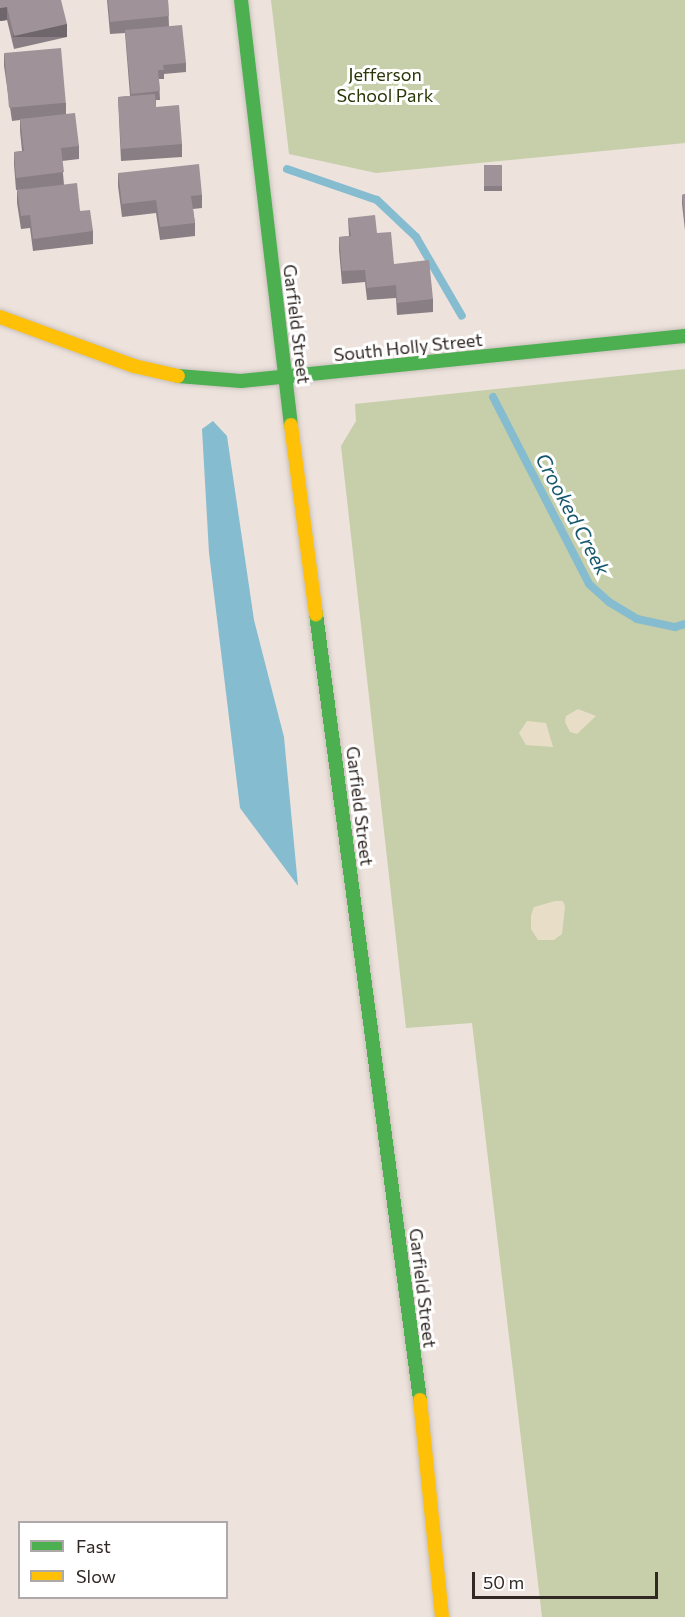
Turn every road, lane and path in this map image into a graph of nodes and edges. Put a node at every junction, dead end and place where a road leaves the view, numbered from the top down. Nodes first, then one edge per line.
1 (241, 0) edge
2 (0, 317) edge
3 (685, 336) edge
4 (285, 378) junction
5 (442, 1617) edge

1 - 4 main road, Garfield Street
2 - 4 main road, South Holly Street
3 - 4 main road, South Holly Street
4 - 5 main road, Garfield Street

